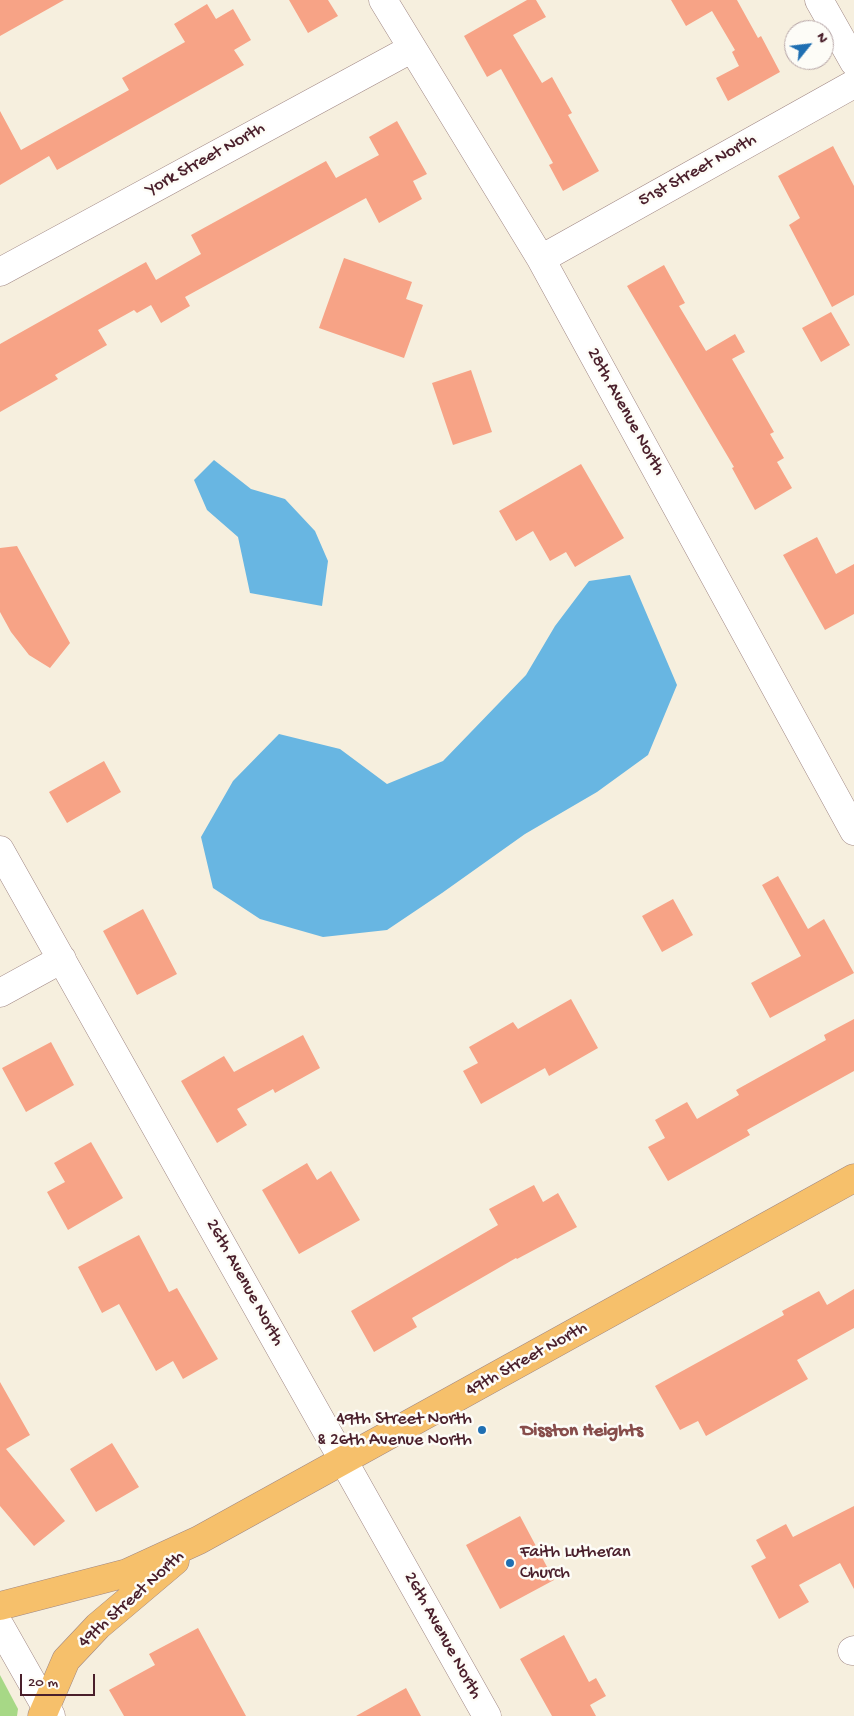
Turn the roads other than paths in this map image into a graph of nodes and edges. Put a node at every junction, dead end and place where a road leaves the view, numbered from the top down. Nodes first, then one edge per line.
1 (383, 0) edge
2 (819, 0) edge
3 (411, 49) junction
4 (854, 62) edge
5 (854, 84) edge
6 (541, 259) junction
7 (0, 272) edge
8 (854, 831) edge
9 (0, 850) edge
10 (62, 958) junction
11 (0, 993) edge
12 (854, 1178) edge
13 (344, 1461) junction
14 (199, 1540) junction
15 (0, 1606) edge
16 (0, 1626) edge
17 (46, 1712) edge
18 (487, 1716) edge

1 - 3 street, 28th Avenue North
2 - 4 street
3 - 6 street, 28th Avenue North
3 - 7 street, York Street North
5 - 6 street, 51st Street North
6 - 8 street, 28th Avenue North
9 - 10 street, 26th Avenue North
10 - 11 street
10 - 13 street, 26th Avenue North
12 - 13 main road, 49th Street North
13 - 14 main road, 49th Street North
13 - 18 street, 26th Avenue North
14 - 15 main road, 49th Street North
14 - 17 main road, 49th Street North
16 - 17 street

